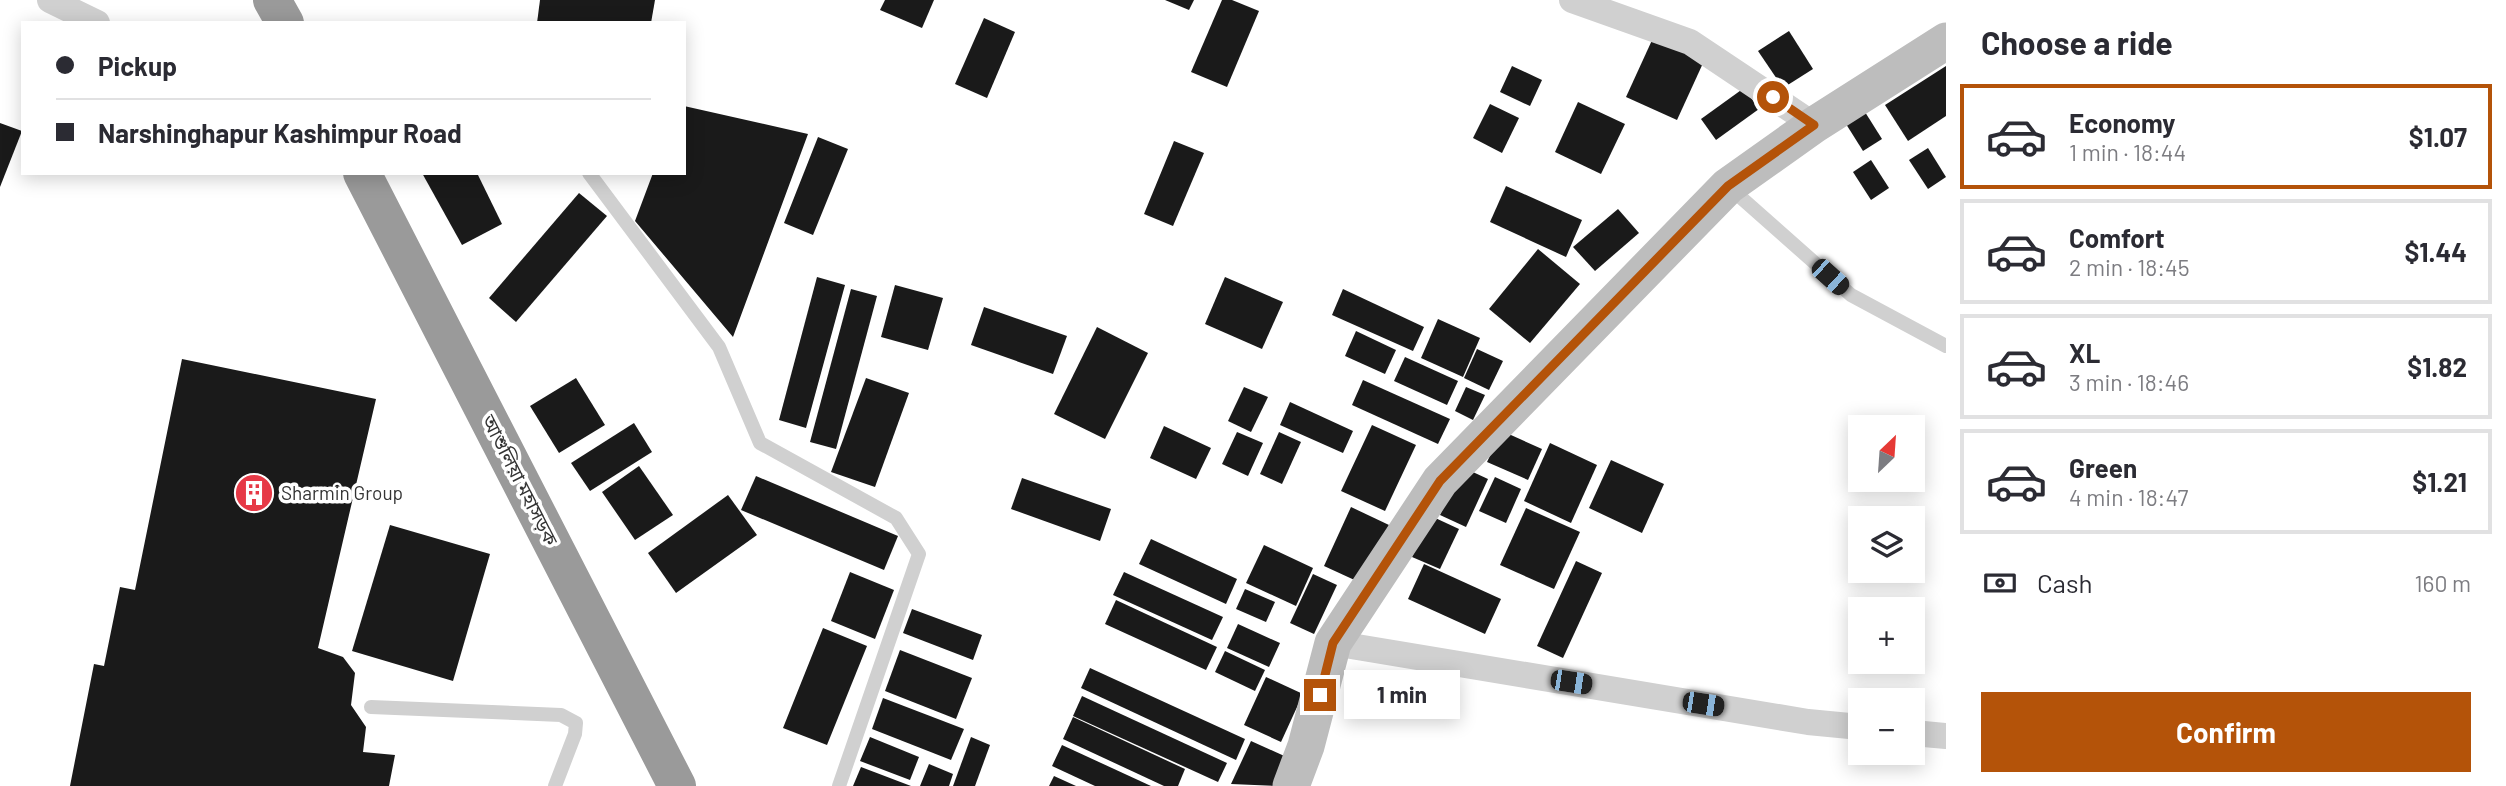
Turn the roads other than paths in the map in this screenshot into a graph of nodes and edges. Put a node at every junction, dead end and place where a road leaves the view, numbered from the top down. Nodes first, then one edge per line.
1 (50, 0) edge
2 (272, 0) edge
3 (1572, 0) edge
4 (93, 21) edge
5 (284, 21) edge
6 (1946, 41) edge
7 (1814, 125) junction
8 (363, 175) edge
9 (590, 175) edge
10 (1728, 186) junction
11 (1946, 346) edge
12 (1333, 643) junction
13 (371, 707) dead end
14 (1848, 726) edge
15 (1925, 734) edge
16 (1946, 736) edge
17 (555, 786) edge
18 (677, 786) edge
19 (839, 786) edge
20 (1291, 786) edge

1 - 4 street
2 - 5 highway
3 - 7 street
6 - 7 street
7 - 10 street
8 - 18 highway, আশুলিয়া মহাসড়ক
9 - 19 lane
10 - 11 lane
10 - 12 street
12 - 14 street
12 - 20 street
13 - 17 lane
15 - 16 street

